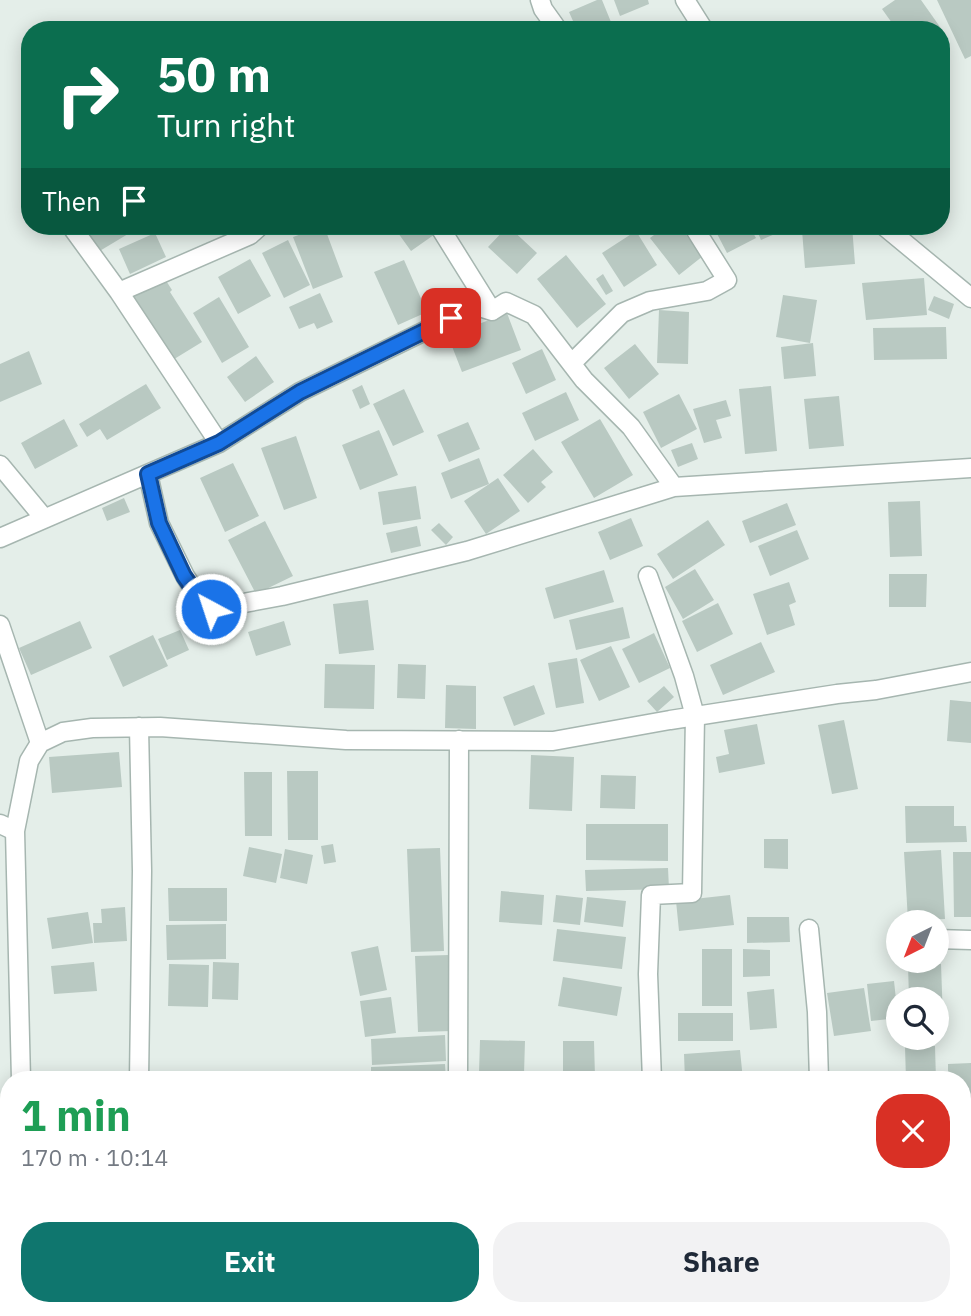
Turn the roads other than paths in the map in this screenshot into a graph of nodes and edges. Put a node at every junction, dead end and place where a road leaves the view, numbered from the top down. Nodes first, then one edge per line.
1 (540, 0) edge
2 (685, 0) edge
3 (552, 21) edge
4 (698, 21) edge
5 (77, 235) edge
6 (250, 235) edge
7 (445, 235) edge
8 (699, 235) edge
9 (895, 235) edge
10 (118, 292) junction
11 (971, 298) edge
12 (492, 312) junction
13 (572, 363) junction
14 (219, 443) junction
15 (0, 465) edge
16 (971, 468) edge
17 (148, 474) junction
18 (674, 486) junction
19 (44, 518) junction
20 (0, 538) edge
21 (648, 576) dead end
22 (0, 625) edge
23 (971, 672) edge
24 (695, 716) junction
25 (139, 727) junction
26 (459, 740) junction
27 (40, 743) junction
28 (7, 828) edge
29 (809, 929) dead end
30 (949, 939) edge
31 (971, 940) edge
32 (20, 1071) edge
33 (139, 1071) edge
34 (458, 1071) edge
35 (652, 1071) edge
36 (819, 1071) edge

1 - 3 street
2 - 4 street
5 - 10 street
6 - 10 street
7 - 12 street
8 - 13 street
9 - 11 street
10 - 14 street
12 - 13 street
12 - 14 street
13 - 18 street
14 - 17 street
15 - 19 street
16 - 18 street
17 - 18 street
17 - 19 street
19 - 20 street
21 - 24 street
22 - 27 street
23 - 24 street
24 - 26 street
24 - 35 street
25 - 26 street
25 - 27 street
25 - 33 street
26 - 34 street
27 - 28 street
28 - 32 street
29 - 36 street
30 - 31 street

